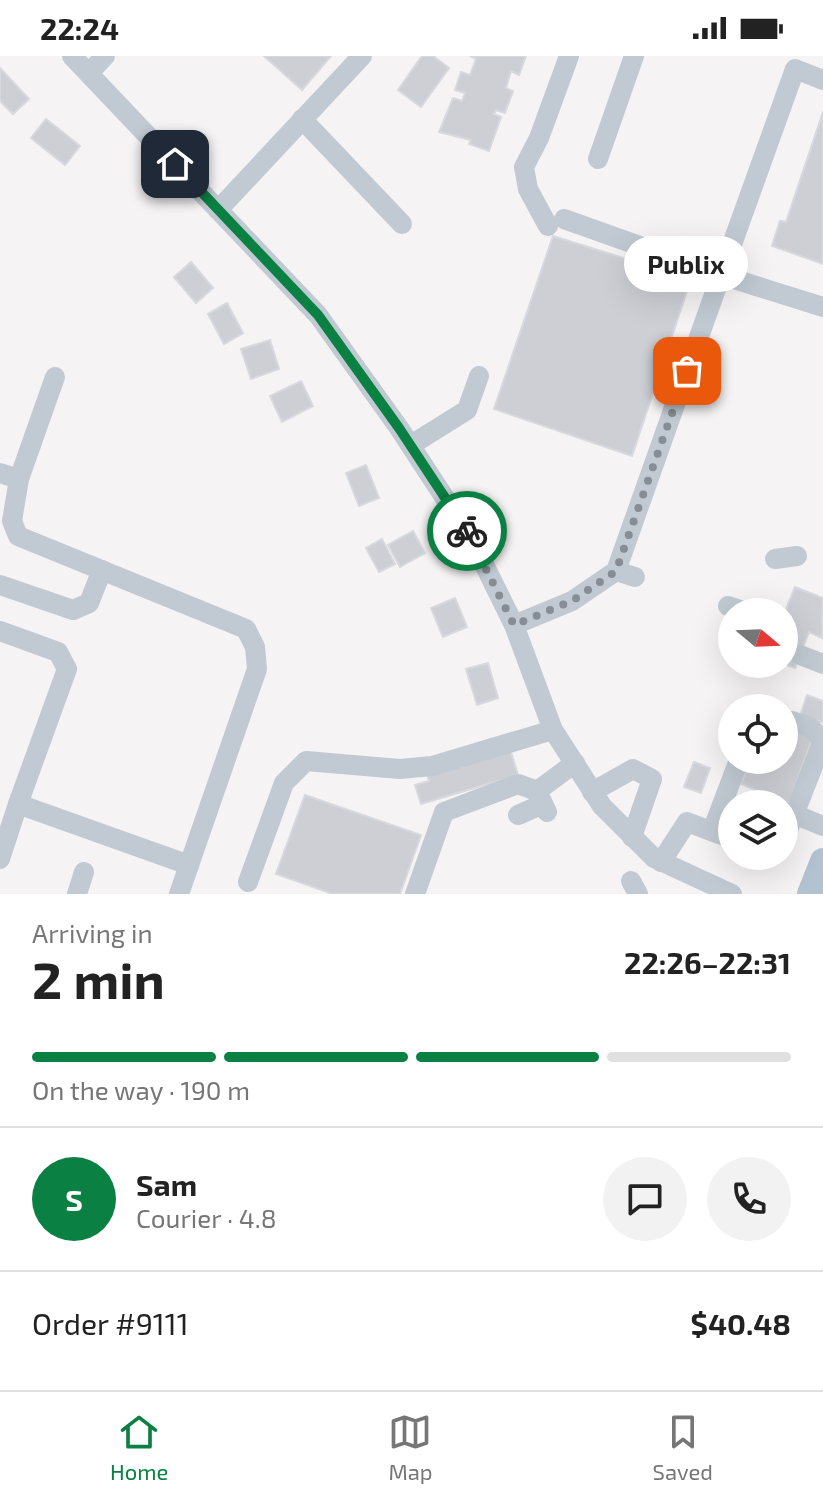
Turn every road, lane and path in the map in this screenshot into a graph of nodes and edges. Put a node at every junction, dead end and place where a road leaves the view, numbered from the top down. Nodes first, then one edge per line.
1 (72, 56) edge
2 (105, 56) edge
3 (362, 56) edge
4 (569, 56) edge
5 (634, 56) edge
6 (89, 73) junction
7 (823, 80) edge
8 (302, 119) junction
9 (598, 159) dead end
10 (218, 210) junction
11 (402, 224) dead end
12 (721, 275) junction
13 (823, 307) edge
14 (479, 376) dead end
15 (55, 377) dead end
16 (411, 445) junction
17 (9, 476) edge
18 (797, 556) dead end
19 (775, 559) dead end
20 (102, 570) junction
21 (0, 585) edge
22 (514, 625) junction
23 (0, 631) edge
24 (800, 655) dead end
25 (823, 664) edge
26 (798, 723) edge
27 (553, 730) junction
28 (822, 740) edge
29 (575, 763) junction
30 (734, 774) edge
31 (592, 792) junction
32 (542, 802) junction
33 (798, 803) edge
34 (18, 804) junction
35 (518, 815) dead end
36 (798, 816) edge
37 (823, 826) edge
38 (712, 831) junction
39 (718, 833) edge
40 (632, 837) junction
41 (0, 859) edge
42 (823, 861) edge
43 (661, 862) junction
44 (189, 865) junction
45 (84, 872) dead end
46 (248, 882) dead end
47 (700, 888) edge
48 (77, 894) edge
49 (179, 894) edge
50 (415, 894) edge
51 (732, 894) edge
52 (810, 894) edge

1 - 6 street
2 - 6 street
3 - 8 street
4 - 12 street
5 - 9 street
6 - 10 street
7 - 12 street
8 - 10 street
8 - 11 street
10 - 16 street
12 - 13 street
12 - 22 street
14 - 16 street
15 - 17 street
16 - 22 street
17 - 20 street
18 - 19 street
20 - 21 street
20 - 44 street
22 - 27 street
23 - 34 street
24 - 25 street
26 - 28 street
27 - 29 street
27 - 46 street
28 - 33 street
29 - 31 street
29 - 32 street
30 - 38 street
31 - 40 street
31 - 40 street
32 - 35 street
32 - 50 street
34 - 41 street
34 - 44 street
36 - 37 street
38 - 39 street
38 - 43 street
40 - 43 street
42 - 52 main road
43 - 47 street
44 - 49 street
45 - 48 street
47 - 51 street

